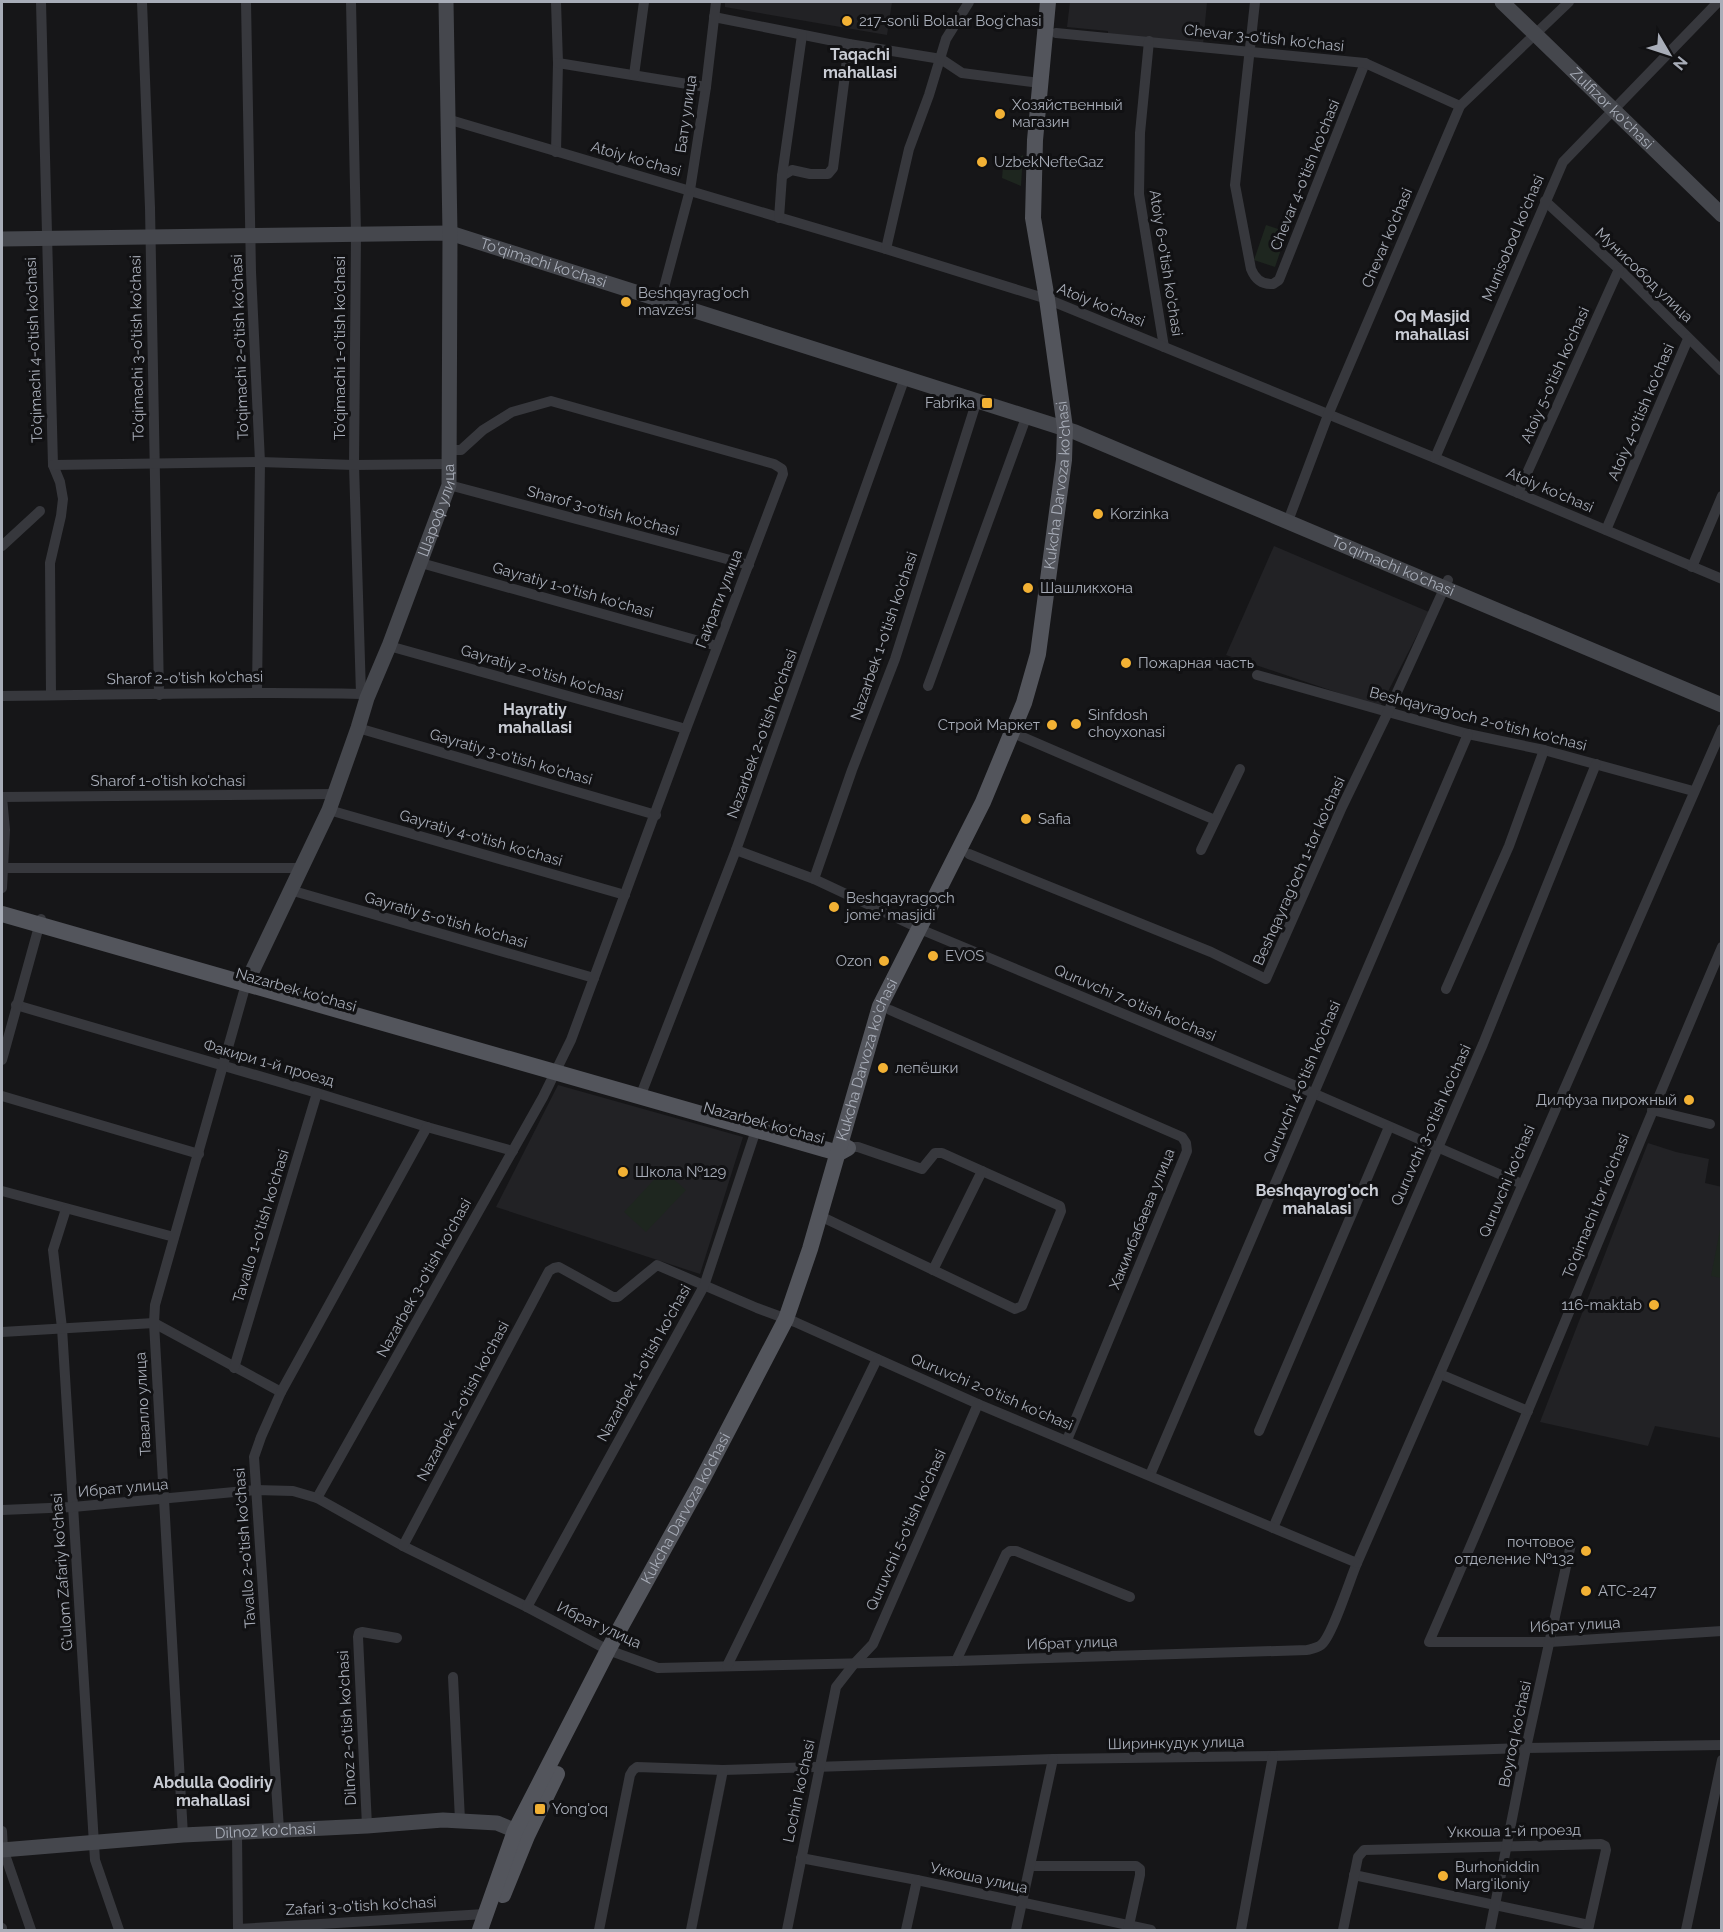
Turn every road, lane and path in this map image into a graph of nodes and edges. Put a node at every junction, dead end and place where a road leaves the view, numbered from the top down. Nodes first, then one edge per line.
1 (41, 2) edge
2 (142, 2) edge
3 (246, 2) edge
4 (351, 2) edge
5 (446, 2) edge
6 (556, 2) edge
7 (644, 2) edge
8 (716, 2) edge
9 (969, 2) edge
10 (1048, 2) edge
11 (1059, 2) edge
12 (1255, 2) edge
13 (1502, 2) edge
14 (1569, 2) edge
15 (1718, 2) edge
16 (714, 16) junction
17 (1056, 33) junction
18 (802, 35) junction
19 (1535, 35) junction
20 (1149, 41) junction
21 (849, 44) junction
22 (1250, 51) junction
23 (941, 58) junction
24 (558, 63) junction
25 (1365, 63) junction
26 (634, 75) junction
27 (1041, 83) junction
28 (706, 87) junction
29 (1460, 106) junction
30 (1614, 111) junction
31 (447, 120) junction
32 (556, 152) junction
33 (782, 176) junction
34 (690, 190) junction
35 (1545, 201) junction
36 (1722, 215) edge
37 (780, 218) junction
38 (450, 232) junction
39 (356, 234) junction
40 (150, 236) junction
41 (251, 236) junction
42 (46, 238) junction
43 (2, 239) edge
44 (886, 249) junction
45 (1619, 269) junction
46 (661, 299) junction
47 (1052, 302) junction
48 (1688, 339) junction
49 (1164, 346) junction
50 (1722, 371) edge
51 (904, 377) junction
52 (977, 400) junction
53 (1328, 415) junction
54 (1027, 416) junction
55 (1072, 428) junction
56 (450, 457) junction
57 (1435, 458) junction
58 (260, 462) junction
59 (53, 465) junction
60 (154, 465) junction
61 (354, 465) junction
62 (449, 486) junction
63 (1518, 493) junction
64 (1722, 496) edge
65 (40, 511) dead end
66 (1289, 518) junction
67 (1606, 530) junction
68 (2, 546) edge
69 (421, 563) junction
70 (749, 565) junction
71 (1692, 567) junction
72 (1722, 579) edge
73 (1447, 584) junction
74 (389, 646) junction
75 (717, 646) junction
76 (1257, 675) dead end
77 (928, 686) dead end
78 (257, 691) junction
79 (51, 695) junction
80 (159, 695) junction
81 (1722, 695) edge
82 (2, 696) edge
83 (364, 696) junction
84 (1722, 705) edge
85 (1388, 712) junction
86 (358, 728) junction
87 (686, 729) junction
88 (1722, 729) edge
89 (1468, 734) junction
90 (1018, 735) junction
91 (1544, 750) junction
92 (1596, 764) junction
93 (1240, 769) dead end
94 (1693, 791) junction
95 (334, 795) junction
96 (2, 797) edge
97 (329, 810) junction
98 (656, 815) junction
99 (1215, 820) junction
100 (736, 850) junction
101 (1202, 850) dead end
102 (969, 854) junction
103 (3, 868) junction
104 (301, 868) junction
105 (814, 879) junction
106 (2, 888) edge
107 (290, 890) junction
108 (625, 895) junction
109 (2, 904) edge
110 (2, 914) edge
111 (41, 920) junction
112 (923, 930) junction
113 (1722, 947) edge
114 (594, 978) junction
115 (247, 980) junction
116 (1446, 989) dead end
117 (16, 1005) junction
118 (890, 1010) junction
119 (2, 1060) edge
120 (223, 1065) junction
121 (558, 1069) junction
122 (317, 1093) junction
123 (641, 1093) junction
124 (1313, 1093) junction
125 (2, 1096) edge
126 (1652, 1110) junction
127 (1710, 1124) dead end
128 (757, 1126) junction
129 (427, 1127) junction
130 (1389, 1127) junction
131 (843, 1148) junction
132 (1437, 1148) junction
133 (513, 1151) junction
134 (199, 1154) junction
135 (982, 1171) junction
136 (1522, 1184) junction
137 (2, 1191) edge
138 (66, 1209) junction
139 (824, 1218) junction
140 (174, 1237) junction
141 (933, 1270) junction
142 (704, 1286) junction
143 (624, 1294) joint
144 (791, 1320) junction
145 (154, 1323) junction
146 (62, 1328) junction
147 (2, 1332) edge
148 (877, 1359) junction
149 (234, 1368) junction
150 (1440, 1374) junction
151 (281, 1392) junction
152 (978, 1404) junction
153 (1528, 1411) junction
154 (1259, 1431) dead end
155 (1067, 1440) junction
156 (1150, 1475) junction
157 (256, 1490) junction
158 (318, 1497) junction
159 (163, 1499) junction
160 (73, 1507) junction
161 (2, 1510) edge
162 (1274, 1528) junction
163 (1571, 1544) dead end
164 (403, 1546) junction
165 (1357, 1563) junction
166 (1130, 1597) dead end
167 (526, 1607) junction
168 (1722, 1631) edge
169 (397, 1638) dead end
170 (1429, 1642) joint
171 (1550, 1642) junction
172 (1320, 1645) joint
173 (612, 1652) junction
174 (956, 1661) junction
175 (854, 1664) junction
176 (727, 1666) junction
177 (453, 1677) dead end
178 (1722, 1745) edge
179 (1526, 1748) junction
180 (1273, 1756) junction
181 (1053, 1759) junction
182 (1722, 1760) edge
183 (820, 1766) junction
184 (723, 1770) junction
185 (460, 1820) junction
186 (367, 1826) junction
187 (279, 1829) junction
188 (2, 1831) edge
189 (237, 1832) junction
190 (521, 1833) junction
191 (183, 1835) junction
192 (94, 1843) junction
193 (1507, 1845) junction
194 (2, 1850) edge
195 (801, 1858) junction
196 (1030, 1866) junction
197 (1354, 1875) junction
198 (917, 1880) junction
199 (1022, 1903) junction
200 (1496, 1905) junction
201 (482, 1922) edge
202 (332, 1927) edge
203 (1129, 1928) edge
204 (1589, 1928) edge
205 (31, 1930) edge
206 (119, 1930) edge
207 (238, 1930) edge
208 (492, 1930) edge
209 (599, 1930) edge
210 (691, 1930) edge
211 (787, 1930) edge
212 (906, 1930) edge
213 (1016, 1930) edge
214 (1151, 1930) edge
215 (1241, 1930) edge
216 (1343, 1930) edge
217 (1490, 1930) edge
218 (1686, 1930) edge

1 - 42 street, To'qimachi 4-o'tish ko'chasi
2 - 40 street, To'qimachi 3-o'tish ko'chasi
3 - 41 street, To'qimachi 2-o'tish ko'chasi
4 - 39 street, To'qimachi 1-o'tish ko'chasi
5 - 31 main road, Шароф улица
6 - 24 street
7 - 26 street
8 - 16 street, Бату улица
9 - 23 street
10 - 27 main road, Kukcha Darvoza ko'chasi
11 - 17 main road, Kukcha Darvoza ko'chasi
12 - 22 street
13 - 19 main road, Zulfizor ko'chasi
14 - 19 street, Chevar ko'chasi
15 - 30 street, Munisobod ko'chasi
16 - 18 street
16 - 28 street, Бату улица
17 - 20 street, Chevar 3-o'tish ko'chasi
17 - 47 main road, Kukcha Darvoza ko'chasi
18 - 21 street
18 - 33 street
19 - 29 street, Chevar ko'chasi
19 - 30 main road, Zulfizor ko'chasi
20 - 22 street, Chevar 3-o'tish ko'chasi
20 - 49 street, Atoiy 6-o'tish ko'chasi
21 - 23 street
21 - 33 street
22 - 25 street, Chevar 3-o'tish ko'chasi
22 - 25 street, Chevar 4-o'tish ko'chasi
23 - 27 street
23 - 44 street
24 - 26 street
24 - 32 street
25 - 29 street, Chevar 3-o'tish ko'chasi
26 - 28 street
27 - 47 main road, Kukcha Darvoza ko'chasi
28 - 34 street, Бату улица
29 - 53 street, Chevar ko'chasi
30 - 35 street, Munisobod ko'chasi
30 - 36 main road, Zulfizor ko'chasi
31 - 32 street, Atoiy koʻchasi
31 - 38 main road, Шароф улица
32 - 34 street, Atoiy koʻchasi
33 - 37 street
34 - 37 street, Atoiy koʻchasi
34 - 46 street, Бату улица
35 - 45 street, Мунисобод улица
35 - 57 street, Munisobod ko'chasi
37 - 44 street, Atoiy koʻchasi
38 - 39 main road, To'qimachi ko'chasi
38 - 46 main road, To'qimachi ko'chasi
38 - 56 main road, Шароф улица
39 - 41 main road, To'qimachi ko'chasi
39 - 61 street, To'qimachi 1-o'tish ko'chasi
40 - 41 main road, To'qimachi ko'chasi
40 - 42 main road, To'qimachi ko'chasi
40 - 60 street, To'qimachi 3-o'tish ko'chasi
41 - 58 street, To'qimachi 2-o'tish ko'chasi
42 - 43 main road, To'qimachi ko'chasi
42 - 59 street, To'qimachi 4-o'tish ko'chasi
44 - 47 street, Atoiy koʻchasi
45 - 48 street, Мунисобод улица
45 - 63 street, Atoiy 5-o'tish ko'chasi
46 - 51 main road, To'qimachi ko'chasi
47 - 49 street, Atoiy koʻchasi
47 - 55 main road, Kukcha Darvoza ko'chasi
48 - 50 street, Мунисобод улица
48 - 67 street, Atoiy 4-o'tish ko'chasi
49 - 53 street, Atoiy koʻchasi
51 - 52 main road, To'qimachi ko'chasi
51 - 100 street, Nazarbek 2-o'tish ko'chasi
52 - 54 main road, To'qimachi ko'chasi
52 - 105 street, Nazarbek 1-o'tish ko'chasi
53 - 57 street, Atoiy koʻchasi
53 - 66 street, Chevar ko'chasi
54 - 55 main road, To'qimachi ko'chasi
54 - 77 street
55 - 66 main road, To'qimachi ko'chasi
55 - 90 main road, Kukcha Darvoza ko'chasi
56 - 61 street
56 - 62 main road, Шароф улица
56 - 70 street, Гайрати улица
57 - 63 street, Atoiy koʻchasi
58 - 60 street
58 - 61 street
58 - 78 street, To'qimachi 2-o'tish ko'chasi
59 - 60 street
59 - 79 street, To'qimachi 4-o'tish ko'chasi
60 - 80 street, To'qimachi 3-o'tish ko'chasi
61 - 83 street, To'qimachi 1-o'tish ko'chasi
62 - 69 main road, Шароф улица
62 - 70 street, Sharof 3-o'tish ko'chasi
63 - 67 street, Atoiy koʻchasi
64 - 71 street
65 - 68 street
66 - 73 main road, To'qimachi ko'chasi
67 - 71 street, Atoiy koʻchasi
69 - 74 main road, Шароф улица
69 - 75 street, Gayratiy 1-o'tish ko'chasi
70 - 75 street, Гайрати улица
71 - 72 street, Atoiy koʻchasi
73 - 81 main road, To'qimachi ko'chasi
73 - 84 main road, To'qimachi ko'chasi
73 - 85 street, Beshqayrag'och 1-tor ko'chasi
74 - 83 main road, Шароф улица
74 - 87 street, Gayratiy 2-o'tish ko'chasi
75 - 87 street, Гайрати улица
76 - 85 street, Beshqayrag'och 2-o'tish ko'chasi
78 - 80 street, Sharof 2-o'tish ko'chasi
78 - 83 street, Sharof 2-o'tish ko'chasi
79 - 80 street, Sharof 2-o'tish ko'chasi
79 - 82 street, Sharof 2-o'tish ko'chasi
83 - 86 main road, Шароф улица
85 - 89 street, Beshqayrag'och 2-o'tish ko'chasi
85 - 102 street, Beshqayrag'och 1-tor ko'chasi
86 - 95 main road, Шароф улица
86 - 98 street, Gayratiy 3-o'tish ko'chasi
87 - 98 street, Гайрати улица
88 - 94 street, Quruvchi ko'chasi
89 - 91 street, Beshqayrag'och 2-o'tish ko'chasi
89 - 124 street, Quruvchi 4-o'tish ko'chasi
90 - 99 street
90 - 102 main road, Kukcha Darvoza ko'chasi
90 - 112 main road, Kukcha Darvoza ko'chasi
91 - 92 street, Beshqayrag'och 2-o'tish ko'chasi
91 - 116 street
92 - 94 street, Beshqayrag'och 2-o'tish ko'chasi
92 - 132 street, Quruvchi 3-o'tish ko'chasi
93 - 99 street
94 - 136 street, Quruvchi ko'chasi
95 - 96 street, Sharof 1-o'tish ko'chasi
95 - 97 main road, Шароф улица
96 - 103 street
97 - 104 main road, Шароф улица
97 - 108 street, Gayratiy 4-o'tish ko'chasi
98 - 108 street, Гайрати улица
99 - 101 street
100 - 105 street, Quruvchi 7-o'tish ko'chasi
100 - 123 street, Nazarbek 2-o'tish ko'chasi
102 - 112 main road, Kukcha Darvoza ko'chasi
103 - 104 street
103 - 106 street
104 - 107 main road, Шароф улица
105 - 112 street, Quruvchi 7-o'tish ko'chasi
107 - 114 street, Gayratiy 5-o'tish ko'chasi
107 - 115 main road, Шароф улица
108 - 114 street, Гайрати улица
109 - 111 main road, Nazarbek ko'chasi
110 - 111 main road, Nazarbek ko'chasi
111 - 115 main road, Nazarbek ko'chasi
111 - 117 street
112 - 118 main road, Kukcha Darvoza ko'chasi
112 - 124 street, Quruvchi 7-o'tish ko'chasi
112 - 131 main road, Kukcha Darvoza ko'chasi
113 - 126 street, To'qimachi tor ko'chasi
114 - 121 street, Гайрати улица
115 - 120 street, Тавалло улица
115 - 121 main road, Nazarbek ko'chasi
117 - 119 street
117 - 120 street, Факири 1-й проезд
118 - 131 main road, Kukcha Darvoza ko'chasi
118 - 155 street, Хакимбабаева улица
120 - 122 street, Факири 1-й проезд
120 - 134 street, Тавалло улица
121 - 123 main road, Nazarbek ko'chasi
121 - 133 street, Nazarbek 3-o'tish ko'chasi
122 - 129 street, Факири 1-й проезд
122 - 149 street, Tavallo 1-o'tish ko'chasi
123 - 128 main road, Nazarbek ko'chasi
124 - 130 street, Quruvchi 7-o'tish ko'chasi
124 - 156 street, Quruvchi 4-o'tish ko'chasi
125 - 134 street
126 - 127 street
126 - 153 street, To'qimachi tor ko'chasi
128 - 131 main road, Nazarbek ko'chasi
128 - 142 street, Nazarbek 1-o'tish ko'chasi
129 - 133 street, Факири 1-й проезд
129 - 151 street, Tavallo 2-o'tish ko'chasi
130 - 132 street, Quruvchi 7-o'tish ko'chasi
130 - 154 street
131 - 135 street
131 - 139 main road, Kukcha Darvoza ko'chasi
132 - 136 street, Quruvchi 7-o'tish ko'chasi
132 - 162 street, Quruvchi 3-o'tish ko'chasi
133 - 158 street, Nazarbek 3-o'tish ko'chasi
134 - 140 street, Тавалло улица
135 - 141 street
135 - 141 street
136 - 150 street, Quruvchi ko'chasi
137 - 138 street
138 - 140 street
138 - 146 street, G'ulom Zafariy ko'chasi
139 - 141 street
139 - 144 main road, Kukcha Darvoza ko'chasi
140 - 145 street, Тавалло улица
142 - 143 street, Quruvchi 2-o'tish ko'chasi
142 - 144 street, Quruvchi 2-o'tish ko'chasi
142 - 167 street, Nazarbek 1-o'tish ko'chasi
143 - 164 street, Nazarbek 2-o'tish ko'chasi
144 - 148 street, Quruvchi 2-o'tish ko'chasi
144 - 173 main road, Kukcha Darvoza ko'chasi
145 - 146 street
145 - 149 street
145 - 159 street, Тавалло улица
146 - 147 street
146 - 160 street, G'ulom Zafariy ko'chasi
148 - 152 street, Quruvchi 2-o'tish ko'chasi
148 - 176 street
149 - 151 street
150 - 153 street
150 - 165 street, Quruvchi ko'chasi
151 - 157 street, Tavallo 2-o'tish ko'chasi
152 - 155 street, Quruvchi 2-o'tish ko'chasi
152 - 175 street, Quruvchi 5-o'tish ko'chasi
153 - 170 street, To'qimachi tor ko'chasi
155 - 156 street, Quruvchi 2-o'tish ko'chasi
156 - 162 street, Quruvchi 2-o'tish ko'chasi
157 - 158 street, Ибрат улица
157 - 159 street, Ибрат улица
157 - 187 street, Tavallo 2-o'tish ko'chasi
158 - 164 street, Ибрат улица
159 - 160 street, Ибрат улица
159 - 191 street, Тавалло улица
160 - 161 street, Ибрат улица
160 - 192 street, G'ulom Zafariy ko'chasi
162 - 165 street, Quruvchi 2-o'tish ko'chasi
163 - 171 street, Boyroq ko'chasi
164 - 167 street, Ибрат улица
165 - 172 street, Quruvchi ko'chasi
166 - 174 street
167 - 173 street, Ибрат улица
168 - 171 street, Ибрат улица
169 - 186 street, Dilnoz 2-o'tish ko'chasi
170 - 171 street, Ибрат улица
171 - 179 street, Boyroq ko'chasi
172 - 174 street, Ибрат улица
173 - 176 street, Ибрат улица
173 - 190 main road, Kukcha Darvoza ko'chasi
174 - 175 street, Ибрат улица
175 - 176 street, Ибрат улица
175 - 183 street, Lochin ko'chasi
177 - 185 street
178 - 179 street, Ширинкудук улица
179 - 180 street, Ширинкудук улица
179 - 193 street, Boyroq ko'chasi
180 - 181 street, Ширинкудук улица
180 - 215 street
181 - 183 street, Ширинкудук улица
181 - 196 street
182 - 218 street
183 - 184 street, Ширинкудук улица
183 - 195 street, Lochin ko'chasi
184 - 209 street, Ширинкудук улица
184 - 210 street
185 - 186 main road, Dilnoz ko'chasi
185 - 190 main road, Dilnoz ko'chasi
186 - 187 main road, Dilnoz ko'chasi
187 - 189 main road, Dilnoz ko'chasi
188 - 194 street
189 - 191 main road, Dilnoz ko'chasi
189 - 207 street
190 - 201 main road, Kukcha Darvoza ko'chasi
190 - 208 main road, Kukcha Darvoza ko'chasi
191 - 192 main road, Dilnoz ko'chasi
192 - 194 main road, Dilnoz ko'chasi
192 - 206 street, G'ulom Zafariy ko'chasi
193 - 197 street, Уккоша 1-й проезд
193 - 200 street, Boyroq ko'chasi
193 - 204 street, Уккоша 1-й проезд
194 - 205 street
195 - 198 street, Уккоша улица
195 - 211 street, Lochin ko'chasi
196 - 199 street
196 - 203 street
197 - 200 street
197 - 216 street
198 - 199 street, Уккоша улица
198 - 212 street
199 - 203 street, Уккоша улица
199 - 213 street
200 - 204 street
200 - 217 street, Boyroq ko'chasi
201 - 202 street, Zafari 3-o'tish ko'chasi
202 - 207 street, Zafari 3-o'tish ko'chasi
203 - 214 street, Уккоша улица

